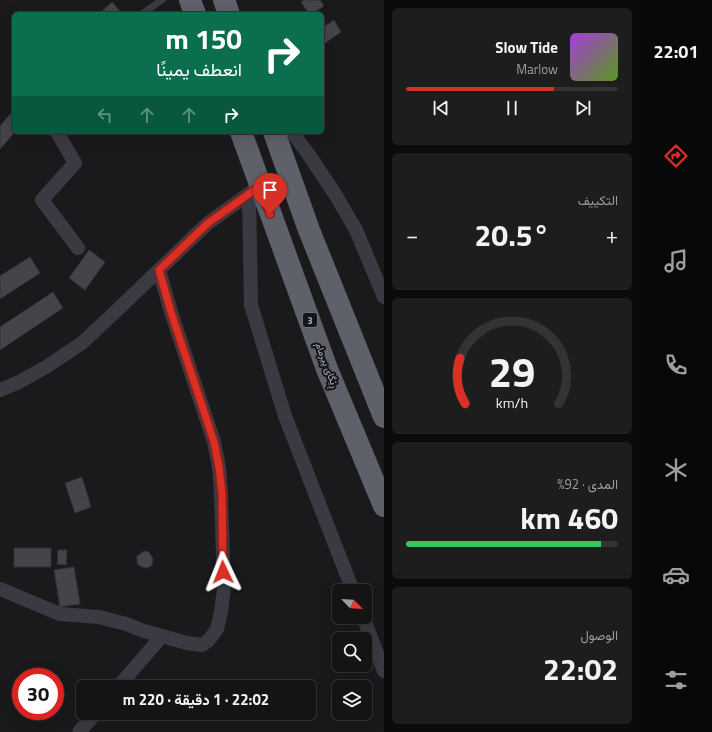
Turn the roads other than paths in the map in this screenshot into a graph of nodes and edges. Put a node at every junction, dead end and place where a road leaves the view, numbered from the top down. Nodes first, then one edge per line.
1 (162, 0) edge
2 (190, 0) edge
3 (224, 0) edge
4 (145, 12) edge
5 (194, 12) edge
6 (228, 12) edge
7 (58, 134) edge
8 (241, 134) edge
9 (275, 134) edge
10 (293, 134) edge
11 (254, 190) junction
12 (78, 248) dead end
13 (159, 270) junction
14 (384, 297) edge
15 (0, 390) edge
16 (384, 416) edge
17 (384, 506) edge
18 (350, 584) edge
19 (0, 589) edge
20 (366, 624) edge
21 (162, 636) junction
22 (384, 671) edge
23 (124, 680) edge
24 (90, 720) edge
25 (79, 732) edge

1 - 4 lane
2 - 5 highway
3 - 6 highway
7 - 12 street
8 - 11 highway, ڕێگای پیرمام / 3
9 - 16 highway
10 - 14 street
11 - 13 street
11 - 17 highway, ڕێگای پیرمام / 3
11 - 18 street
13 - 15 street
13 - 21 street
19 - 21 street
20 - 22 street
21 - 23 street
24 - 25 street

